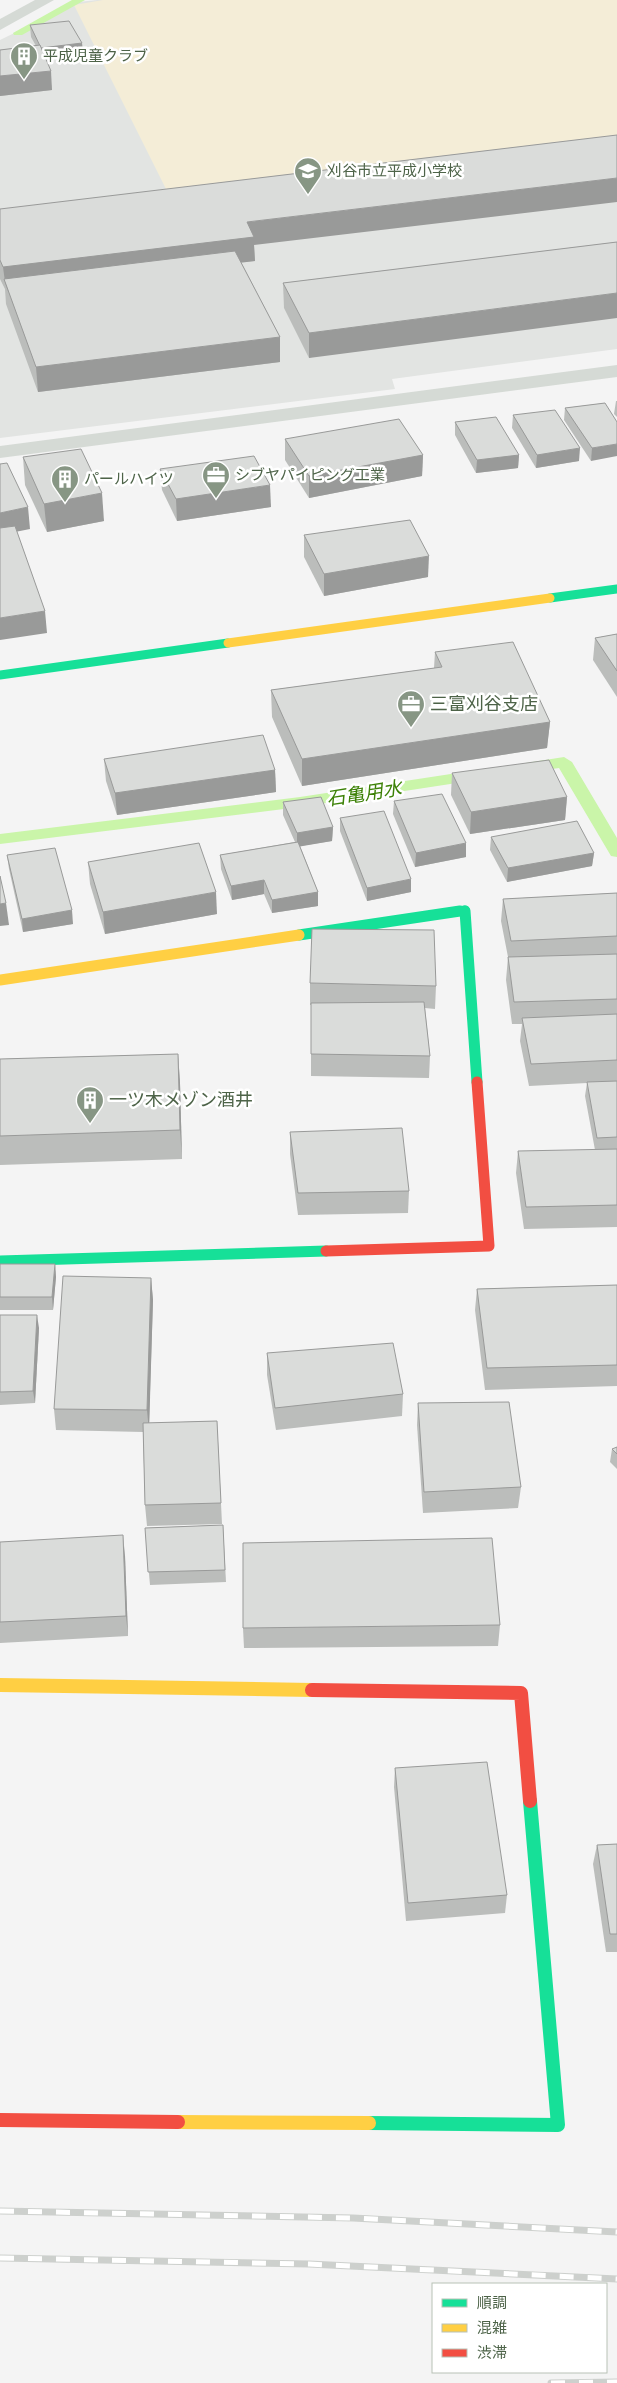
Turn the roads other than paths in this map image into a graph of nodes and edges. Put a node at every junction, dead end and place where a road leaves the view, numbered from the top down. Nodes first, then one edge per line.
1 (46, 0) edge
2 (0, 25) edge
3 (617, 371) edge
4 (0, 452) edge
5 (617, 589) edge
6 (0, 675) edge
7 (0, 980) edge
8 (0, 1261) edge
9 (0, 1684) edge
10 (0, 2120) edge

1 - 2 street
3 - 4 street
5 - 6 street
7 - 8 street
9 - 10 street

